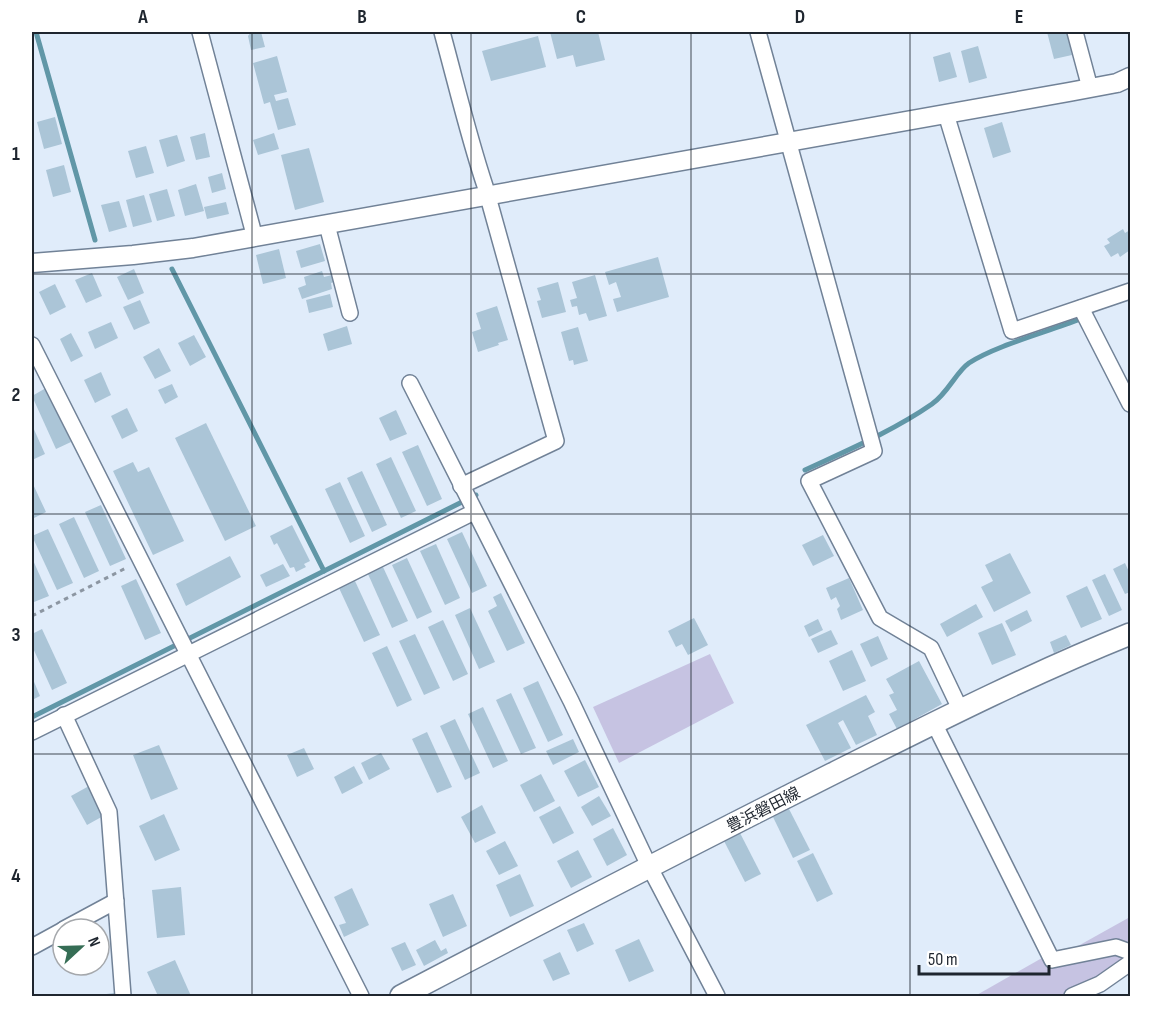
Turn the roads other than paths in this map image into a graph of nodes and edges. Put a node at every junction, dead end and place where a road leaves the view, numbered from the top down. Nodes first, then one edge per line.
1 (200, 32) edge
2 (442, 32) edge
3 (758, 32) edge
4 (1075, 32) edge
5 (1131, 77) edge
6 (1090, 88) junction
7 (945, 114) junction
8 (788, 143) junction
9 (488, 196) junction
10 (327, 225) junction
11 (255, 238) junction
12 (32, 263) edge
13 (1131, 291) edge
14 (1081, 308) junction
15 (350, 313) dead end
16 (32, 345) edge
17 (410, 383) dead end
18 (1131, 404) edge
19 (461, 487) junction
20 (472, 508) junction
21 (1131, 634) edge
22 (188, 654) junction
23 (960, 709) junction
24 (64, 715) junction
25 (934, 723) junction
26 (32, 732) edge
27 (649, 866) junction
28 (116, 901) junction
29 (86, 917) edge
30 (51, 936) edge
31 (32, 947) edge
32 (1131, 952) edge
33 (1131, 963) edge
34 (1100, 984) junction
35 (123, 996) edge
36 (361, 996) edge
37 (401, 996) edge
38 (717, 996) edge
39 (1072, 996) edge
40 (1090, 996) edge

1 - 11 street
2 - 9 street
3 - 8 street
4 - 6 street
5 - 6 street
6 - 7 street
7 - 8 street
7 - 14 street
8 - 9 street
8 - 23 street
9 - 10 street
9 - 19 street
10 - 11 street
10 - 15 street
11 - 12 street
13 - 14 street
14 - 18 street
16 - 22 street
17 - 19 street
19 - 20 street
20 - 22 street
20 - 27 street
21 - 23 main road, 豊浜磐田線
22 - 24 street
22 - 36 street
23 - 25 main road, 豊浜磐田線
24 - 26 street
24 - 28 street
25 - 27 main road, 豊浜磐田線
25 - 32 street
27 - 37 main road, 豊浜磐田線
27 - 38 street
28 - 29 street
28 - 35 street
30 - 31 street
33 - 34 street
34 - 39 street
34 - 40 street

